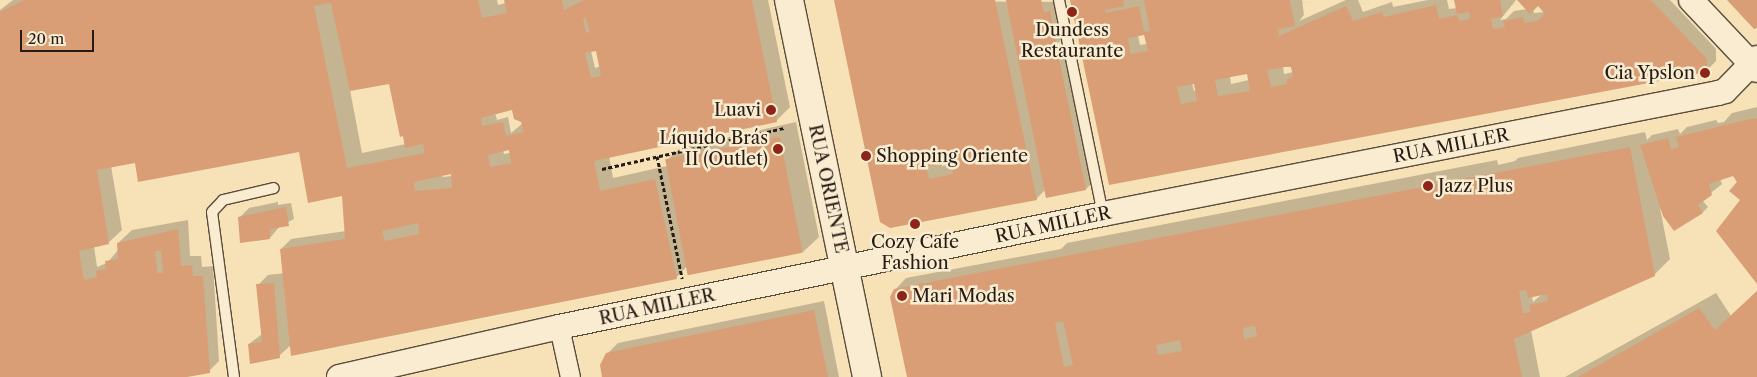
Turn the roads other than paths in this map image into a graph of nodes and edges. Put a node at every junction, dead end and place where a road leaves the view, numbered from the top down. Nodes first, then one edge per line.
1 (789, 0) edge
2 (1059, 0) edge
3 (1691, 0) edge
4 (1755, 64) edge
5 (274, 188) dead end
6 (1103, 214) junction
7 (845, 269) junction
8 (559, 327) junction
9 (234, 377) edge
10 (339, 377) edge
11 (570, 377) edge
12 (867, 377) edge

1 - 7 main road, RUA ORIENTE
2 - 6 lane
3 - 4 street
4 - 6 street, RUA MILLER
5 - 9 lane
6 - 7 street, RUA MILLER
7 - 8 street, RUA MILLER
7 - 12 main road, RUA ORIENTE
8 - 10 street, RUA MILLER
8 - 11 street

